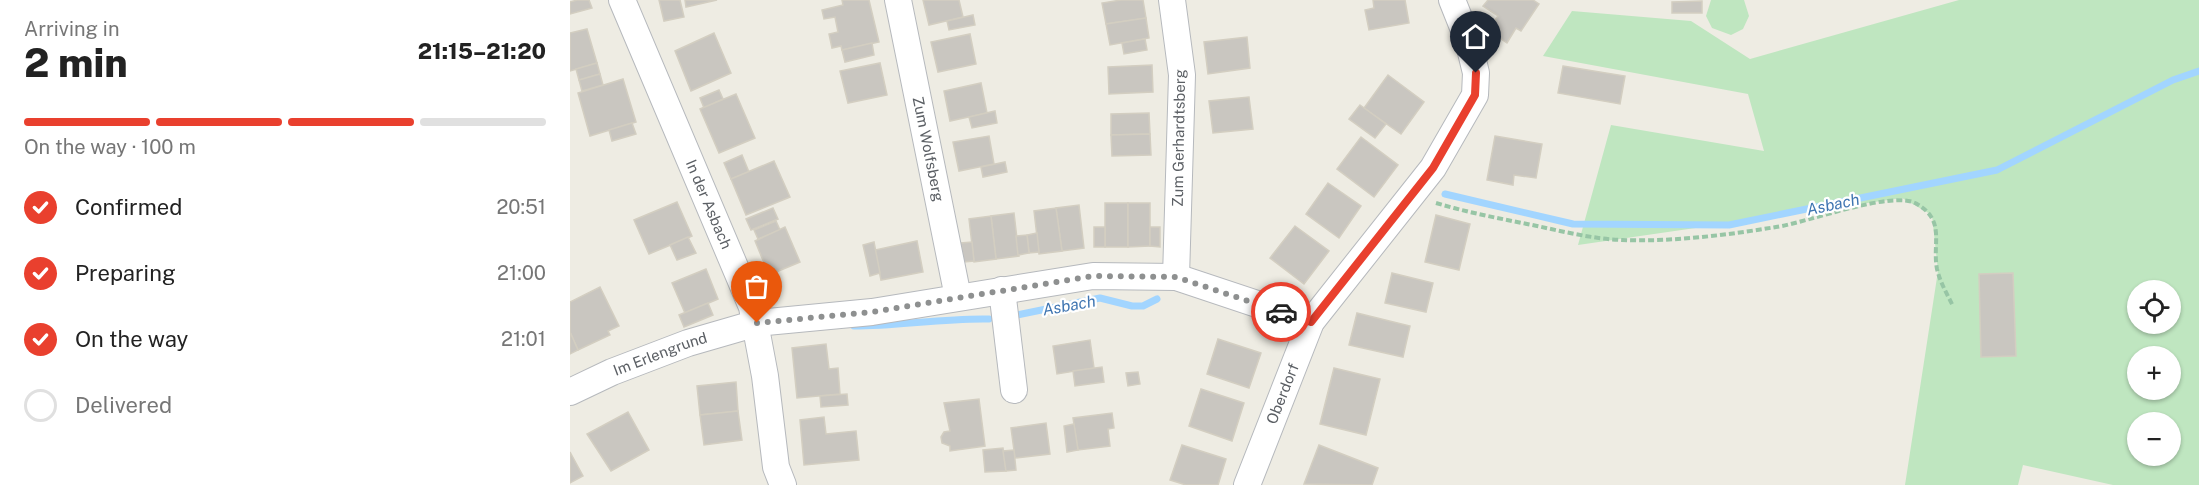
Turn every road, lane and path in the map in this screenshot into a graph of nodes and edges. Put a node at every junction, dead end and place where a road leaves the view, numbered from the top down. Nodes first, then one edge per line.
1 (621, 0) edge
2 (898, 0) edge
3 (1172, 0) edge
4 (1452, 0) edge
5 (1412, 195) junction
6 (1176, 277) junction
7 (1002, 290) junction
8 (958, 297) junction
9 (1953, 306) dead end
10 (1311, 322) junction
11 (757, 323) junction
12 (1014, 390) dead end
13 (570, 392) edge
14 (783, 485) edge
15 (1247, 485) edge

1 - 11 street, In der Asbach
2 - 8 street, Zum Wolfsberg
3 - 6 street, Zum Gerhardtsberg
4 - 5 street, Oberdorf
5 - 9 path
5 - 10 street, Oberdorf
6 - 7 street, Im Erlengrund
6 - 10 street, Im Erlengrund
7 - 8 street, Im Erlengrund
7 - 12 street
8 - 11 street, Im Erlengrund
10 - 15 street, Oberdorf
11 - 13 street, Im Erlengrund
11 - 14 street, In der Asbach

